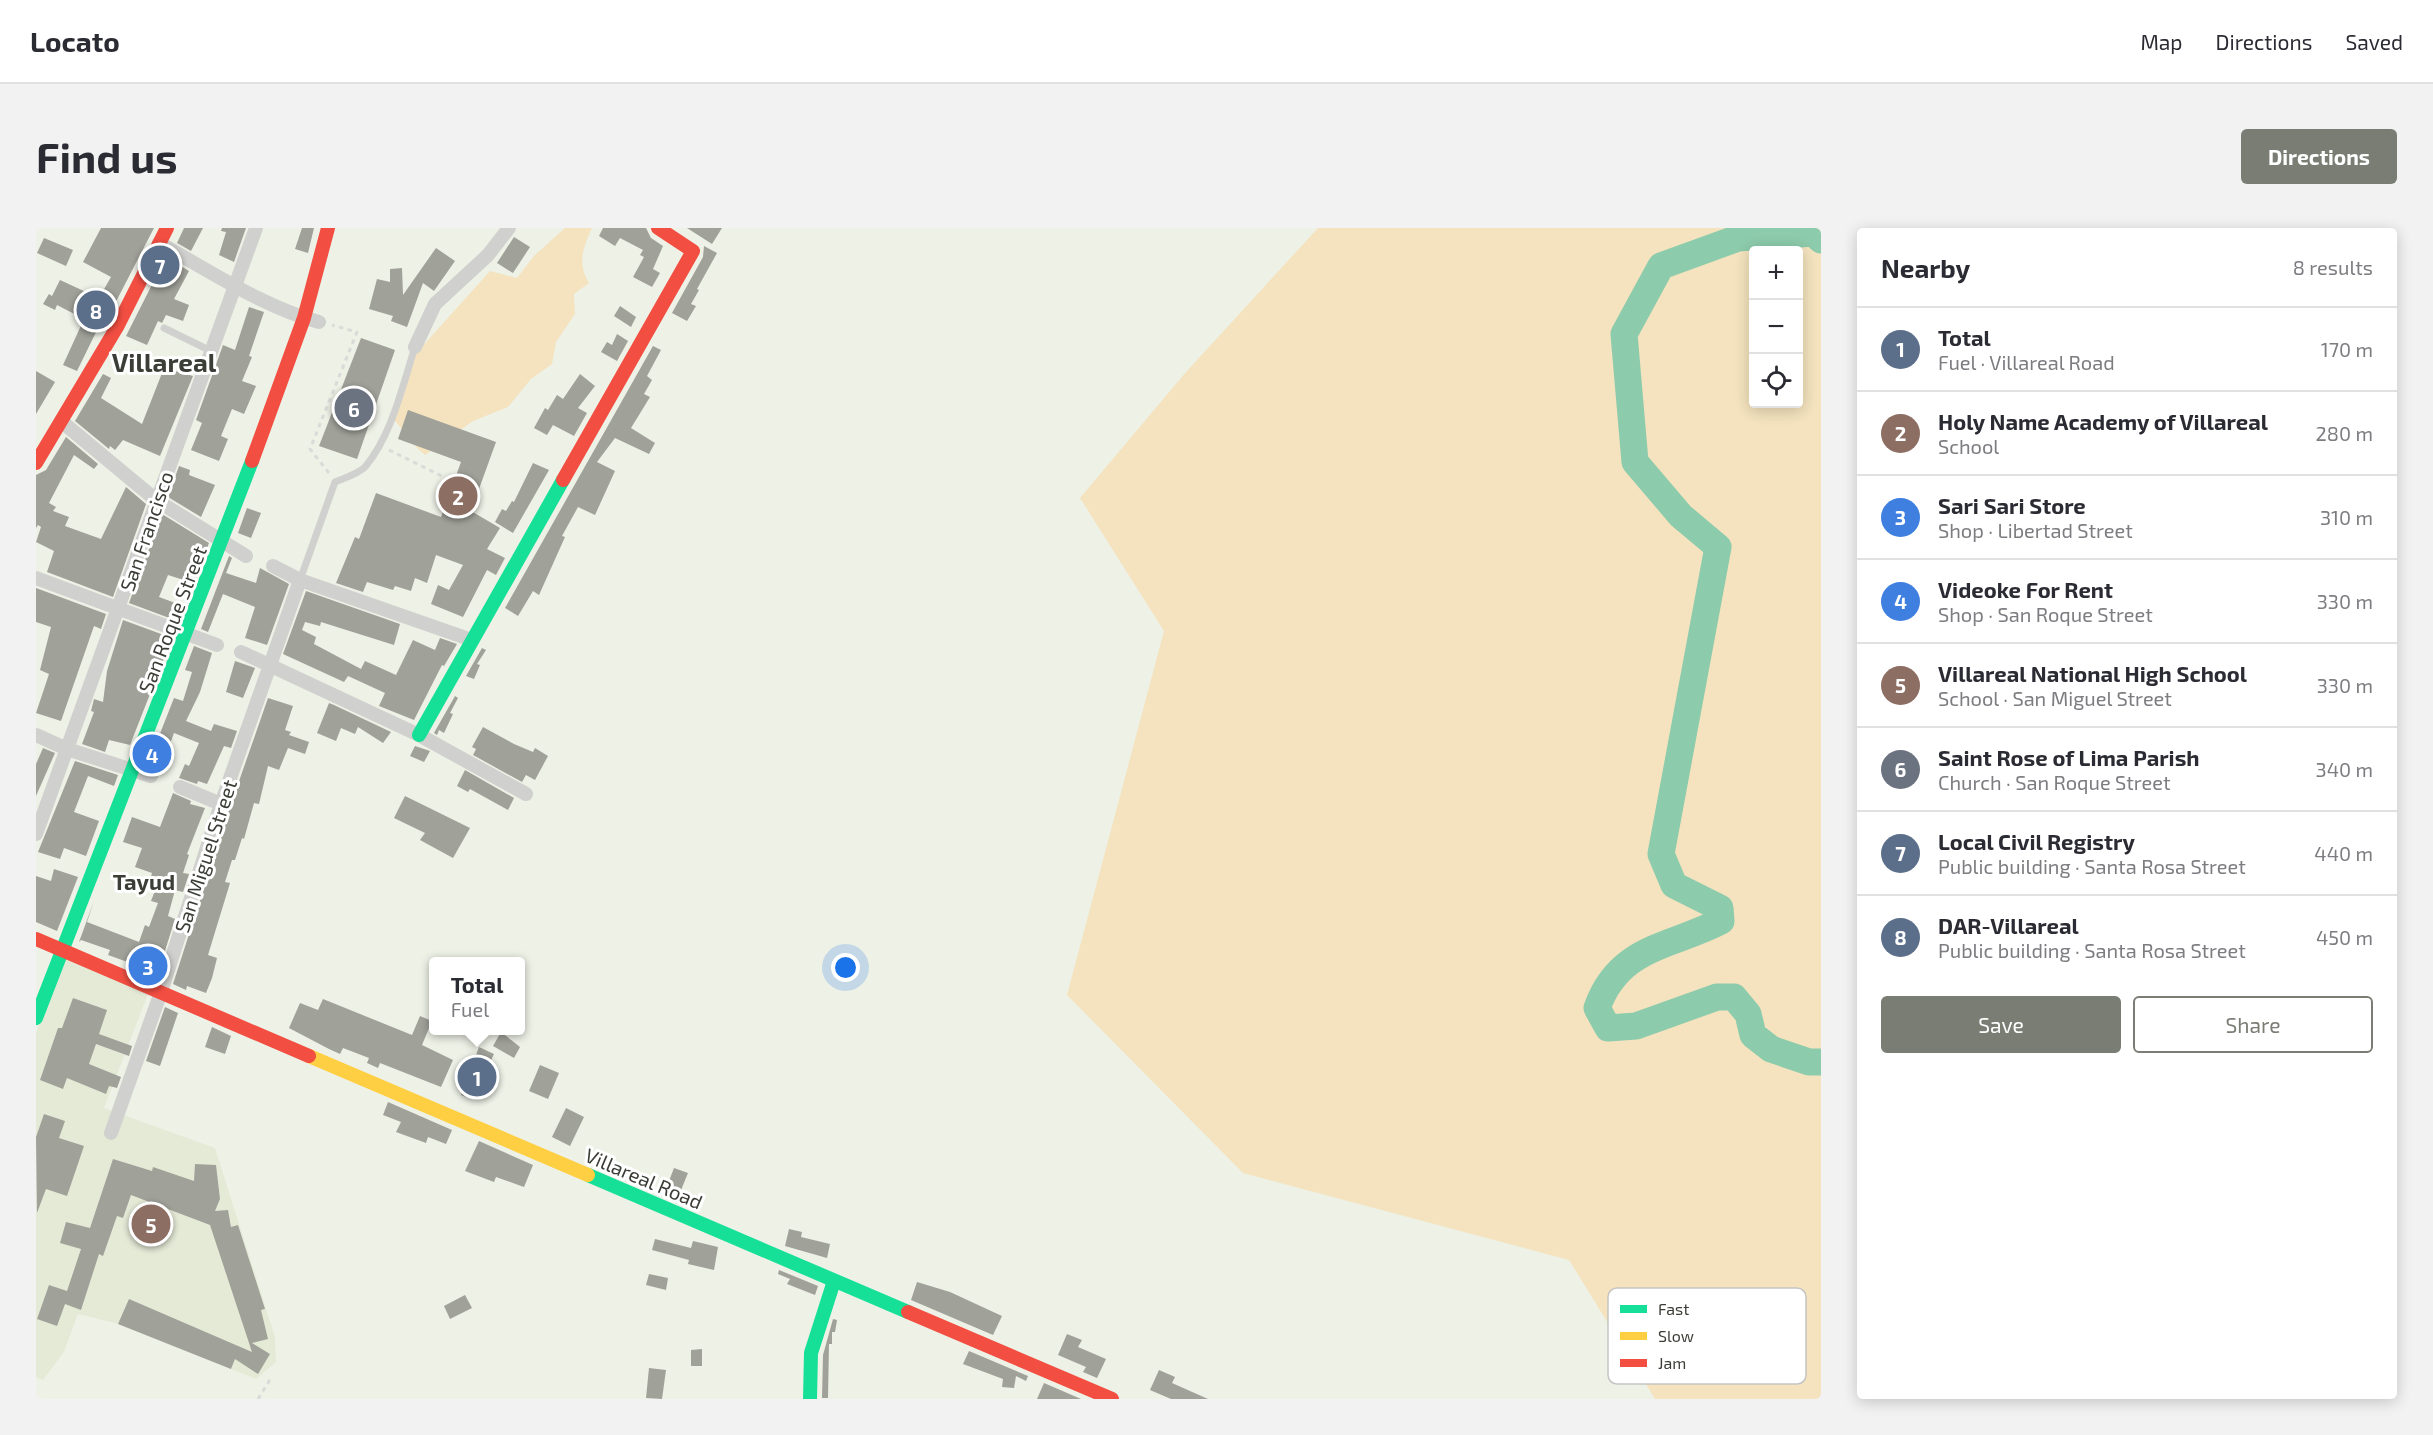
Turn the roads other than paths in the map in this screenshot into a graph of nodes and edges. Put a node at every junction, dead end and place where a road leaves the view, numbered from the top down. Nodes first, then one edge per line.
1 (167, 228) edge
2 (256, 228) edge
3 (328, 228) edge
4 (509, 228) edge
5 (658, 228) edge
6 (159, 243) junction
7 (235, 285) junction
8 (304, 318) junction
9 (319, 322) road end
10 (164, 328) dead end
11 (415, 347) joint
12 (211, 351) junction
13 (61, 421) junction
14 (36, 463) edge
15 (156, 500) junction
16 (222, 542) junction
17 (246, 556) dead end
18 (273, 566) dead end
19 (36, 578) edge
20 (300, 580) junction
21 (119, 609) junction
22 (188, 634) junction
23 (472, 640) junction
24 (217, 645) dead end
25 (241, 652) dead end
26 (271, 665) junction
27 (36, 735) edge
28 (418, 735) junction
29 (67, 749) junction
30 (133, 770) junction
31 (152, 776) dead end
32 (180, 788) dead end
33 (526, 794) dead end
34 (221, 804) junction
35 (36, 834) edge
36 (36, 939) edge
37 (61, 949) junction
38 (161, 992) junction
39 (36, 1018) edge
40 (111, 1132) dead end
41 (834, 1281) junction
42 (810, 1399) edge
43 (1112, 1399) edge

1 - 6 street
2 - 7 street, San Francisco
3 - 8 street, San Roque Street
4 - 11 street
5 - 23 street
6 - 7 street
6 - 13 street
7 - 8 street
7 - 12 street, San Francisco
8 - 9 street
8 - 16 street, San Roque Street
10 - 12 lane
11 - 20 lane
12 - 15 street, San Francisco
13 - 14 street
13 - 15 street
15 - 16 street
15 - 21 street, San Francisco
16 - 17 street
16 - 22 street, San Roque Street
18 - 20 street
19 - 21 street
20 - 23 street
20 - 26 street, San Miguel Street
21 - 22 street
21 - 29 street, San Francisco
22 - 24 street
22 - 30 street, San Roque Street
23 - 28 street
25 - 26 street
26 - 28 street
26 - 34 street, San Miguel Street
27 - 29 street
28 - 33 street
29 - 30 street
29 - 35 street, San Francisco
30 - 31 street
30 - 37 street, San Roque Street
32 - 34 street
34 - 38 street, San Miguel Street
36 - 37 street, Villareal Road
37 - 38 street, Villareal Road
37 - 39 street, San Roque Street
38 - 40 street, San Miguel Street
38 - 41 street, Villareal Road
41 - 42 street
41 - 43 street, Villareal Road

